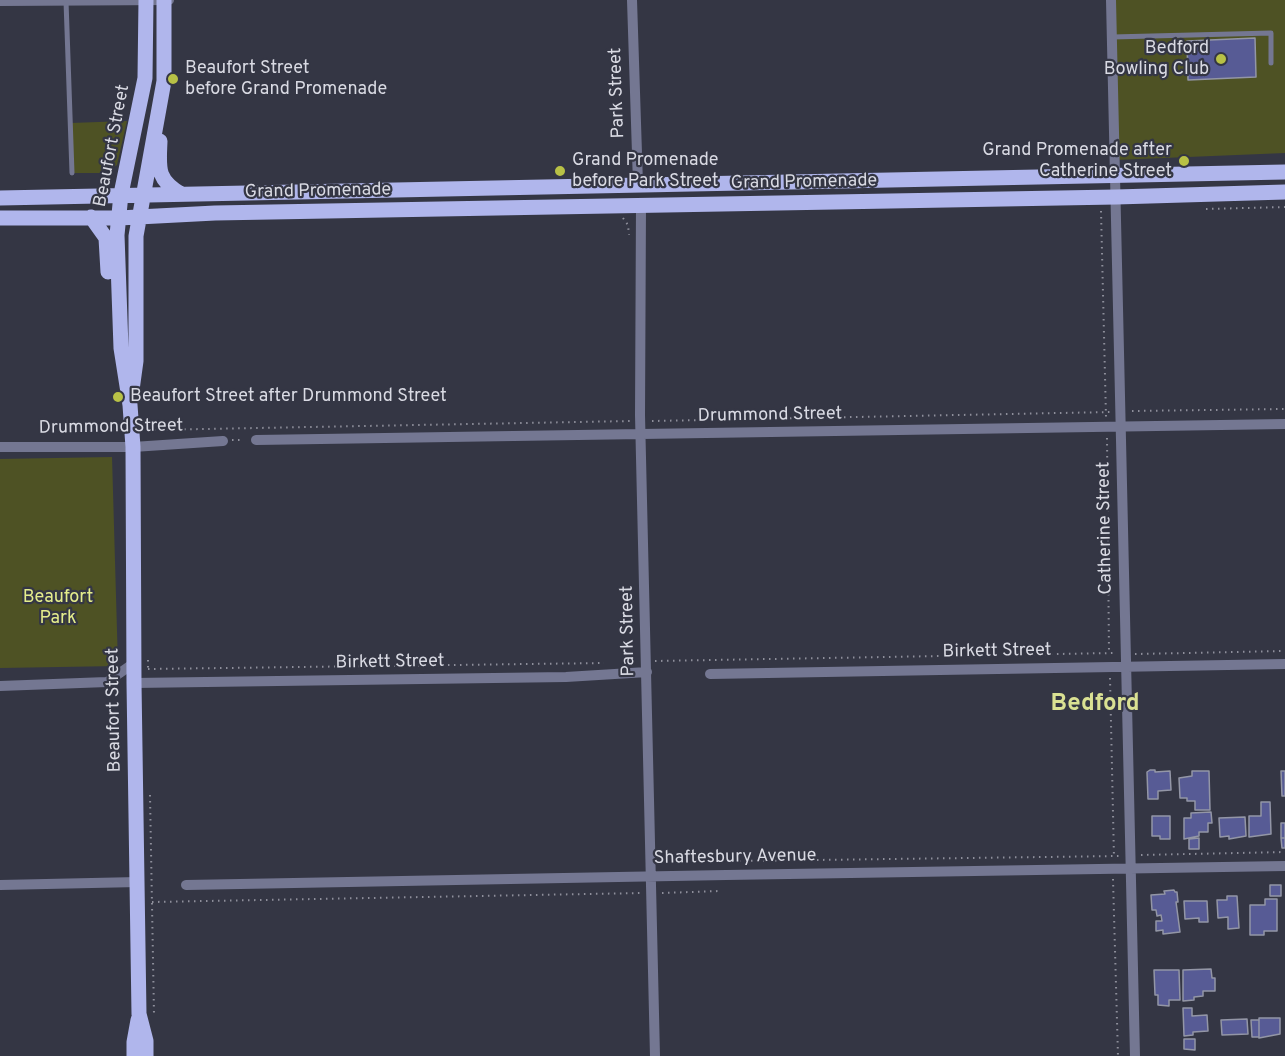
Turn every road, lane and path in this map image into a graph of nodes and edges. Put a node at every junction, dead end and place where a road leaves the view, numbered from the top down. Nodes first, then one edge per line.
1 (146, 0) edge
2 (164, 0) edge
3 (169, 0) edge
4 (632, 0) edge
5 (1111, 0) edge
6 (66, 1) edge
7 (0, 2) edge
8 (1112, 37) junction
9 (1271, 63) dead end
10 (159, 111) junction
11 (1285, 172) edge
12 (72, 173) dead end
13 (1115, 176) junction
14 (638, 184) junction
15 (1285, 192) edge
16 (121, 194) junction
17 (142, 194) junction
18 (182, 194) junction
19 (1116, 197) junction
20 (0, 198) edge
21 (640, 204) junction
22 (1285, 207) edge
23 (1196, 209) dead end
24 (1101, 211) dead end
25 (92, 217) junction
26 (138, 217) junction
27 (0, 218) edge
28 (119, 218) junction
29 (121, 348) junction
30 (130, 405) junction
31 (1285, 409) edge
32 (1106, 412) junction
33 (1120, 412) junction
34 (640, 421) junction
35 (1285, 424) edge
36 (144, 425) dead end
37 (1121, 427) junction
38 (1106, 428) junction
39 (641, 434) junction
40 (256, 440) joint
41 (223, 441) joint
42 (0, 447) edge
43 (133, 447) junction
44 (1285, 651) edge
45 (1109, 653) junction
46 (1126, 653) junction
47 (612, 663) dead end
48 (1285, 664) edge
49 (141, 666) junction
50 (647, 667) junction
51 (1109, 667) junction
52 (1126, 667) junction
53 (710, 674) dead end
54 (134, 683) junction
55 (0, 686) edge
56 (1285, 852) edge
57 (1130, 855) junction
58 (1114, 856) junction
59 (1285, 866) edge
60 (1114, 869) junction
61 (1131, 869) junction
62 (654, 875) junction
63 (138, 882) junction
64 (0, 885) edge
65 (186, 885) dead end
66 (720, 891) dead end
67 (651, 893) junction
68 (152, 902) dead end
69 (139, 1014) junction
70 (134, 1056) edge
71 (146, 1056) edge
72 (655, 1056) edge
73 (1118, 1056) edge
74 (1135, 1056) edge

1 - 2 street
1 - 6 street
1 - 16 main road, Beaufort Street
2 - 3 street
2 - 10 main road, Beaufort Street
4 - 14 street, Park Street
5 - 8 street, Catherine Street
6 - 7 street
6 - 12 lane
8 - 9 lane
8 - 13 street, Catherine Street
10 - 17 main road, Beaufort Street
10 - 18 main road
11 - 13 main road, Grand Promenade
13 - 14 main road, Grand Promenade
13 - 19 street, Catherine Street
14 - 18 main road, Grand Promenade
15 - 19 main road, Grand Promenade
16 - 17 main road, Grand Promenade
16 - 20 main road, Grand Promenade
16 - 28 main road, Beaufort Street
17 - 18 main road, Grand Promenade
17 - 26 main road, Beaufort Street
19 - 21 main road, Grand Promenade
19 - 33 street, Catherine Street
21 - 26 main road, Grand Promenade
21 - 34 street, Park Street
22 - 23 path
24 - 32 path
25 - 27 main road, Grand Promenade
25 - 28 main road, Grand Promenade
25 - 29 main road
26 - 28 main road, Grand Promenade
26 - 30 main road, Beaufort Street
28 - 29 main road, Beaufort Street
29 - 30 main road, Beaufort Street
30 - 43 main road, Beaufort Street
31 - 33 path
32 - 33 path
32 - 34 path
32 - 38 path
33 - 37 street, Catherine Street
34 - 36 path
34 - 39 street, Park Street
35 - 37 street, Drummond Street
37 - 38 street, Drummond Street
37 - 46 street, Catherine Street
38 - 39 street, Drummond Street
38 - 45 path
39 - 40 street, Drummond Street
39 - 50 street, Park Street
40 - 41 path
41 - 43 street, Drummond Street
42 - 43 street, Drummond Street
43 - 49 main road, Beaufort Street
44 - 46 path
45 - 46 path
45 - 50 path
45 - 51 path
46 - 52 street, Catherine Street
47 - 49 path
48 - 52 street, Birkett Street
49 - 54 main road, Beaufort Street
49 - 55 street
50 - 54 street, Birkett Street
50 - 62 street, Park Street
51 - 52 street, Birkett Street
51 - 53 street, Birkett Street
51 - 58 path
52 - 57 street, Catherine Street
54 - 63 main road, Beaufort Street
56 - 57 path
57 - 58 path
57 - 61 street, Catherine Street
58 - 60 path
58 - 62 path
59 - 61 street, Shaftesbury Avenue
60 - 61 street, Shaftesbury Avenue
60 - 62 street, Shaftesbury Avenue
60 - 73 path
61 - 74 street, Catherine Street
62 - 65 street, Shaftesbury Avenue
62 - 67 street, Park Street
63 - 64 street
63 - 69 main road, Beaufort Street
66 - 67 path
67 - 68 path
67 - 72 street, Park Street
69 - 70 main road, Beaufort Street
69 - 71 main road, Beaufort Street

